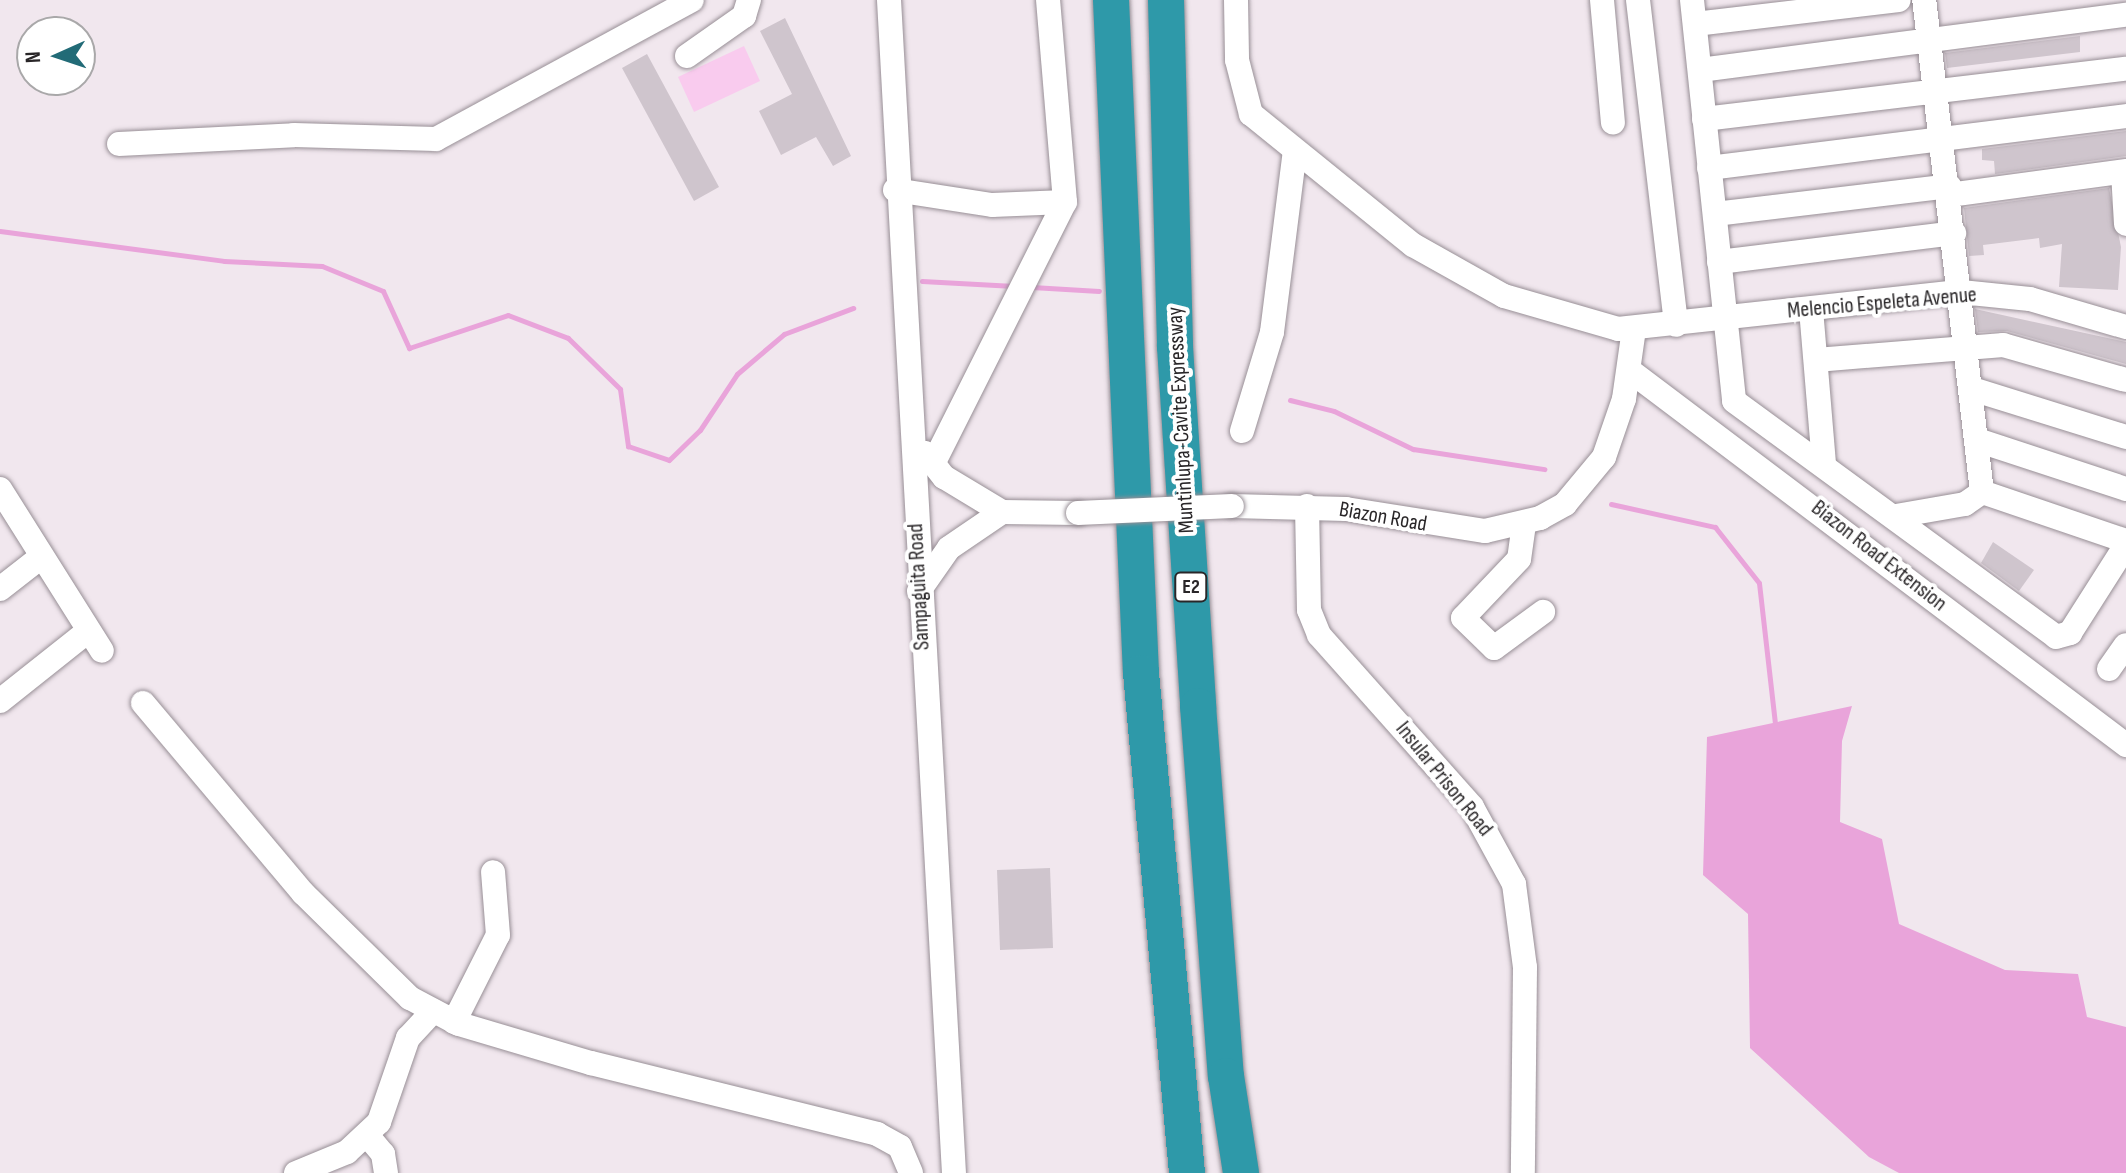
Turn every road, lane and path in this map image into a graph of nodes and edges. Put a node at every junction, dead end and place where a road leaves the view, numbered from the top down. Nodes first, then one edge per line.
1 (692, 0) edge
2 (749, 0) edge
3 (889, 0) edge
4 (1048, 0) edge
5 (1111, 0) edge
6 (1166, 0) edge
7 (1236, 0) edge
8 (1602, 0) edge
9 (1638, 0) edge
10 (1899, 0) edge
11 (1924, 0) edge
12 (1694, 12) edge
13 (2126, 15) edge
14 (1931, 42) junction
15 (687, 56) dead end
16 (2126, 69) edge
17 (1700, 70) junction
18 (1937, 93) junction
19 (2126, 116) edge
20 (1704, 119) junction
21 (1613, 123) dead end
22 (1944, 140) junction
23 (119, 144) dead end
24 (1295, 151) junction
25 (1709, 168) junction
26 (2125, 172) edge
27 (895, 190) junction
28 (1949, 190) junction
29 (1065, 202) junction
30 (1715, 214) junction
31 (2126, 224) edge
32 (1954, 233) junction
33 (1719, 262) junction
34 (1961, 292) junction
35 (1811, 309) junction
36 (1726, 318) junction
37 (1676, 325) junction
38 (2126, 327) edge
39 (1634, 329) junction
40 (1967, 344) junction
41 (1816, 360) junction
42 (1629, 370) junction
43 (2126, 380) edge
44 (1972, 389) junction
45 (912, 430) junction
46 (1242, 431) dead end
47 (2126, 437) edge
48 (1977, 440) junction
49 (933, 464) junction
50 (1824, 464) junction
51 (0, 489) edge
52 (2126, 489) edge
53 (1982, 492) junction
54 (1307, 506) junction
55 (1002, 512) junction
56 (1896, 516) junction
57 (1524, 524) junction
58 (2126, 543) edge
59 (41, 557) junction
60 (0, 589) edge
61 (918, 593) junction
62 (1543, 612) dead end
63 (2126, 645) edge
64 (2109, 669) dead end
65 (0, 701) edge
66 (143, 703) dead end
67 (2126, 745) edge
68 (493, 872) dead end
69 (443, 1016) junction
70 (367, 1135) junction
71 (1527, 1169) edge
72 (296, 1173) edge
73 (386, 1173) edge
74 (911, 1173) edge
75 (954, 1173) edge
76 (1187, 1173) edge
77 (1241, 1173) edge

1 - 23 street
2 - 15 street
3 - 27 street, Sampaguita Road
4 - 29 street
5 - 76 highway
6 - 77 highway, Muntinlupa-Cavite Expressway / E2
7 - 24 street, Melencio Espeleta Avenue
8 - 21 street
9 - 37 street
10 - 12 street
11 - 14 street
12 - 17 street
13 - 14 street
14 - 17 street
14 - 18 street
16 - 18 street
17 - 20 street
18 - 20 street
18 - 22 street
19 - 22 street
20 - 25 street
22 - 25 street
22 - 28 street
24 - 39 street, Melencio Espeleta Avenue
24 - 46 street
25 - 30 street
26 - 28 street
26 - 31 street
27 - 29 street
27 - 45 street, Sampaguita Road
28 - 30 street
28 - 32 street
29 - 49 street
30 - 33 street
32 - 33 street
32 - 34 street
33 - 36 street
34 - 35 street, Melencio Espeleta Avenue
34 - 38 street, Melencio Espeleta Avenue
34 - 40 street
35 - 36 street, Melencio Espeleta Avenue
35 - 41 street
36 - 37 street, Melencio Espeleta Avenue
36 - 50 street
37 - 39 street, Melencio Espeleta Avenue
39 - 42 street, Biazon Road
40 - 41 street
40 - 43 street
40 - 44 street
41 - 50 street
42 - 57 street, Biazon Road
42 - 67 street, Biazon Road Extension
44 - 47 street
44 - 48 street
45 - 49 street
45 - 61 street, Sampaguita Road
48 - 52 street
48 - 53 street
49 - 55 street
50 - 56 street
51 - 59 street
53 - 56 street
53 - 58 street
54 - 55 street, Biazon Road, bridge
54 - 57 street, Biazon Road
54 - 71 street, Insular Prison Road
55 - 61 street
56 - 58 street
57 - 62 street
59 - 60 street
59 - 65 street
61 - 75 street, Sampaguita Road
63 - 64 street
66 - 69 street
68 - 69 street
69 - 70 street
69 - 74 street
70 - 72 street
70 - 73 street

